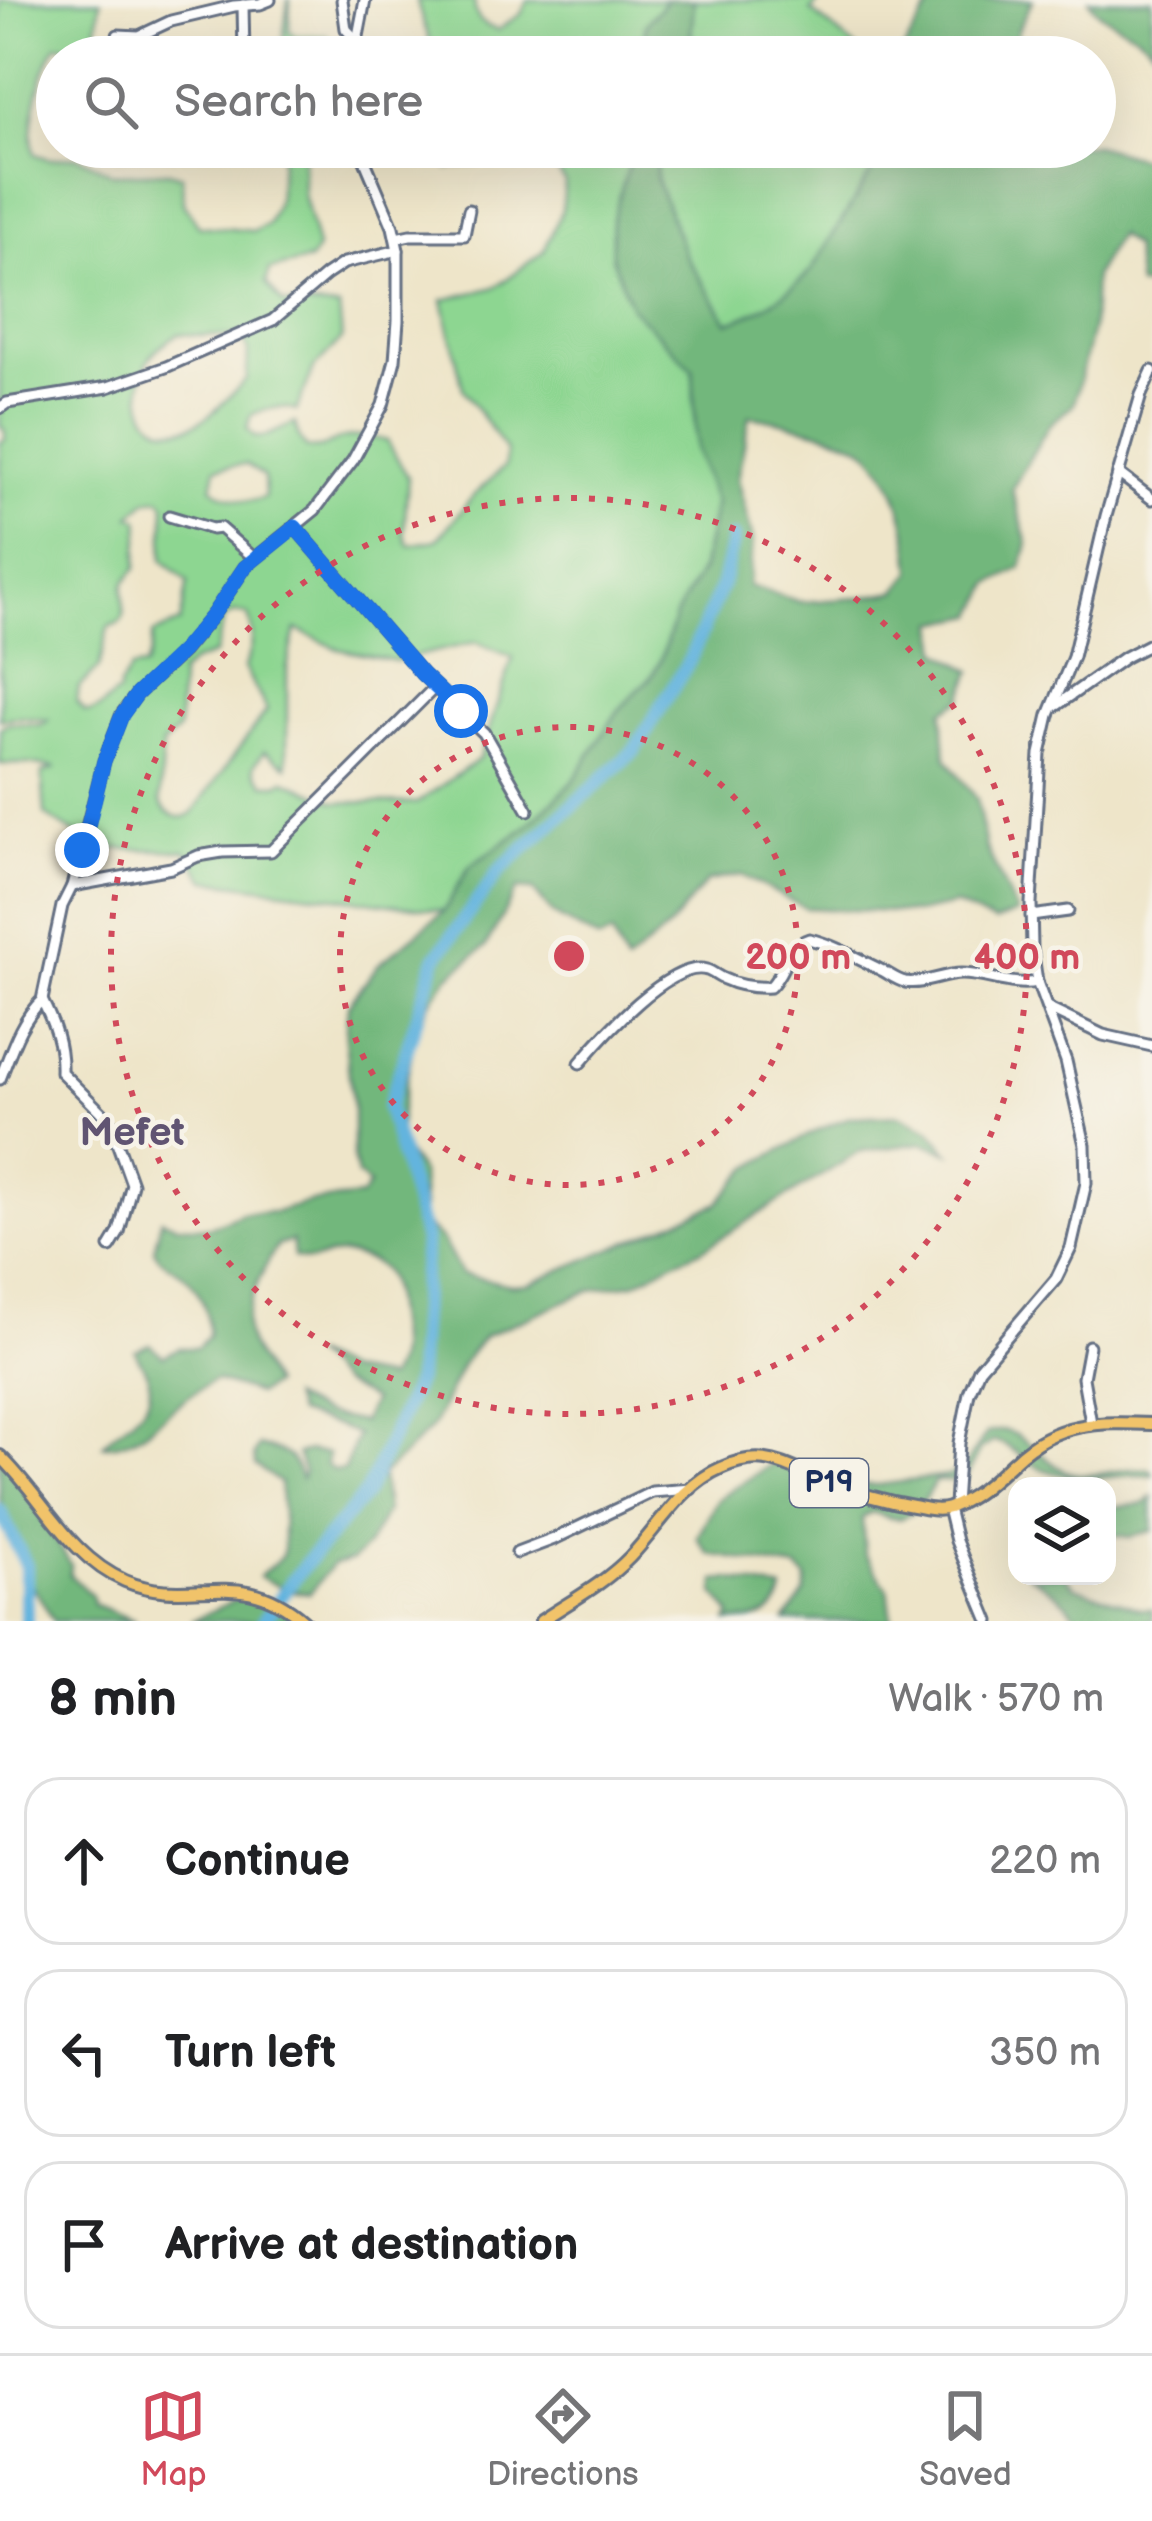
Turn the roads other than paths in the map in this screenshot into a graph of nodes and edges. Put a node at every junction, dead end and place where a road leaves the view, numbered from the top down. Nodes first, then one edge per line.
1 (270, 0) edge
2 (342, 0) edge
3 (365, 0) edge
4 (243, 5) junction
5 (139, 36) edge
6 (244, 36) edge
7 (352, 36) edge
8 (359, 36) edge
9 (366, 168) edge
10 (469, 211) dead end
11 (397, 244) junction
12 (1152, 371) edge
13 (0, 408) edge
14 (1118, 473) junction
15 (1152, 499) edge
16 (169, 516) dead end
17 (295, 527) junction
18 (254, 558) junction
19 (1152, 644) edge
20 (435, 687) junction
21 (1052, 708) junction
22 (528, 810) dead end
23 (72, 886) junction
24 (1068, 911) dead end
25 (1031, 916) junction
26 (1036, 982) junction
27 (42, 1000) junction
28 (1047, 1008) junction
29 (1152, 1046) edge
30 (580, 1063) dead end
31 (0, 1079) edge
32 (110, 1247) dead end
33 (1088, 1346) dead end
34 (1091, 1424) junction
35 (1152, 1424) edge
36 (0, 1456) edge
37 (691, 1489) junction
38 (951, 1507) junction
39 (517, 1553) dead end
40 (304, 1621) edge
41 (541, 1621) edge
42 (989, 1621) edge

1 - 4 street
2 - 7 street
3 - 8 street
4 - 5 street
4 - 6 street
9 - 11 street
10 - 11 street
11 - 13 street
11 - 17 street
12 - 14 street
14 - 15 street
14 - 21 street
16 - 18 street
17 - 18 street
17 - 20 street
18 - 23 street
19 - 21 street
20 - 22 street
20 - 23 street
21 - 25 street
23 - 27 street
24 - 25 street
25 - 26 street
26 - 28 street
26 - 30 street
27 - 31 street
27 - 32 street
28 - 29 street
28 - 38 street
33 - 34 street
34 - 35 main road
34 - 38 main road
36 - 40 main road
37 - 38 main road, P19
37 - 39 street
37 - 41 main road, P19
38 - 42 street

